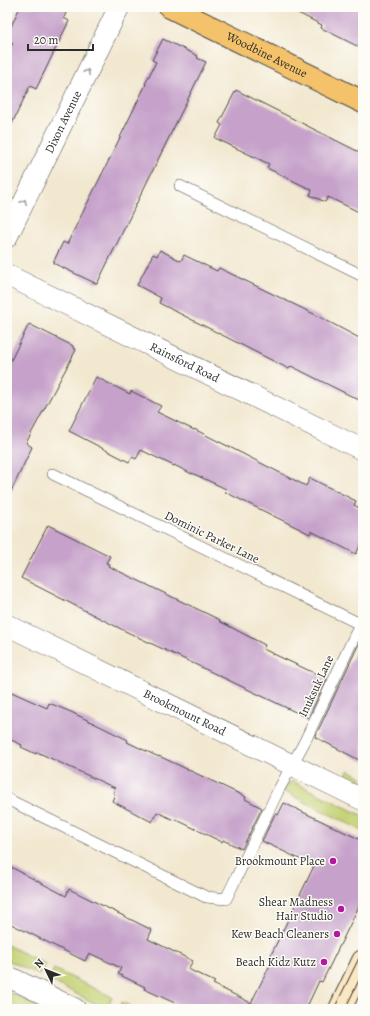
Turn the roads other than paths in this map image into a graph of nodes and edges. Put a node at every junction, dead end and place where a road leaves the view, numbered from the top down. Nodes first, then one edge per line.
1 (119, 7) edge
2 (170, 7) edge
3 (363, 102) edge
4 (180, 186) dead end
5 (7, 237) edge
6 (7, 275) edge
7 (363, 276) edge
8 (363, 450) edge
9 (53, 474) dead end
10 (362, 621) edge
11 (7, 625) edge
12 (291, 764) junction
13 (7, 799) edge
14 (363, 800) edge
15 (363, 961) edge
16 (7, 976) edge
17 (75, 1009) edge
18 (340, 1009) edge

5 -> 1 street, Dixon Avenue
2 - 3 main road, Woodbine Avenue
4 - 7 lane
6 - 8 street, Rainsford Road
9 - 10 lane, Dominic Parker Lane
10 - 12 lane, Inuksuk Lane
11 - 12 street, Brookmount Road
12 - 13 lane, Inuksuk Lane
12 - 14 street, Brookmount Road
15 - 18 main road
16 - 17 street

